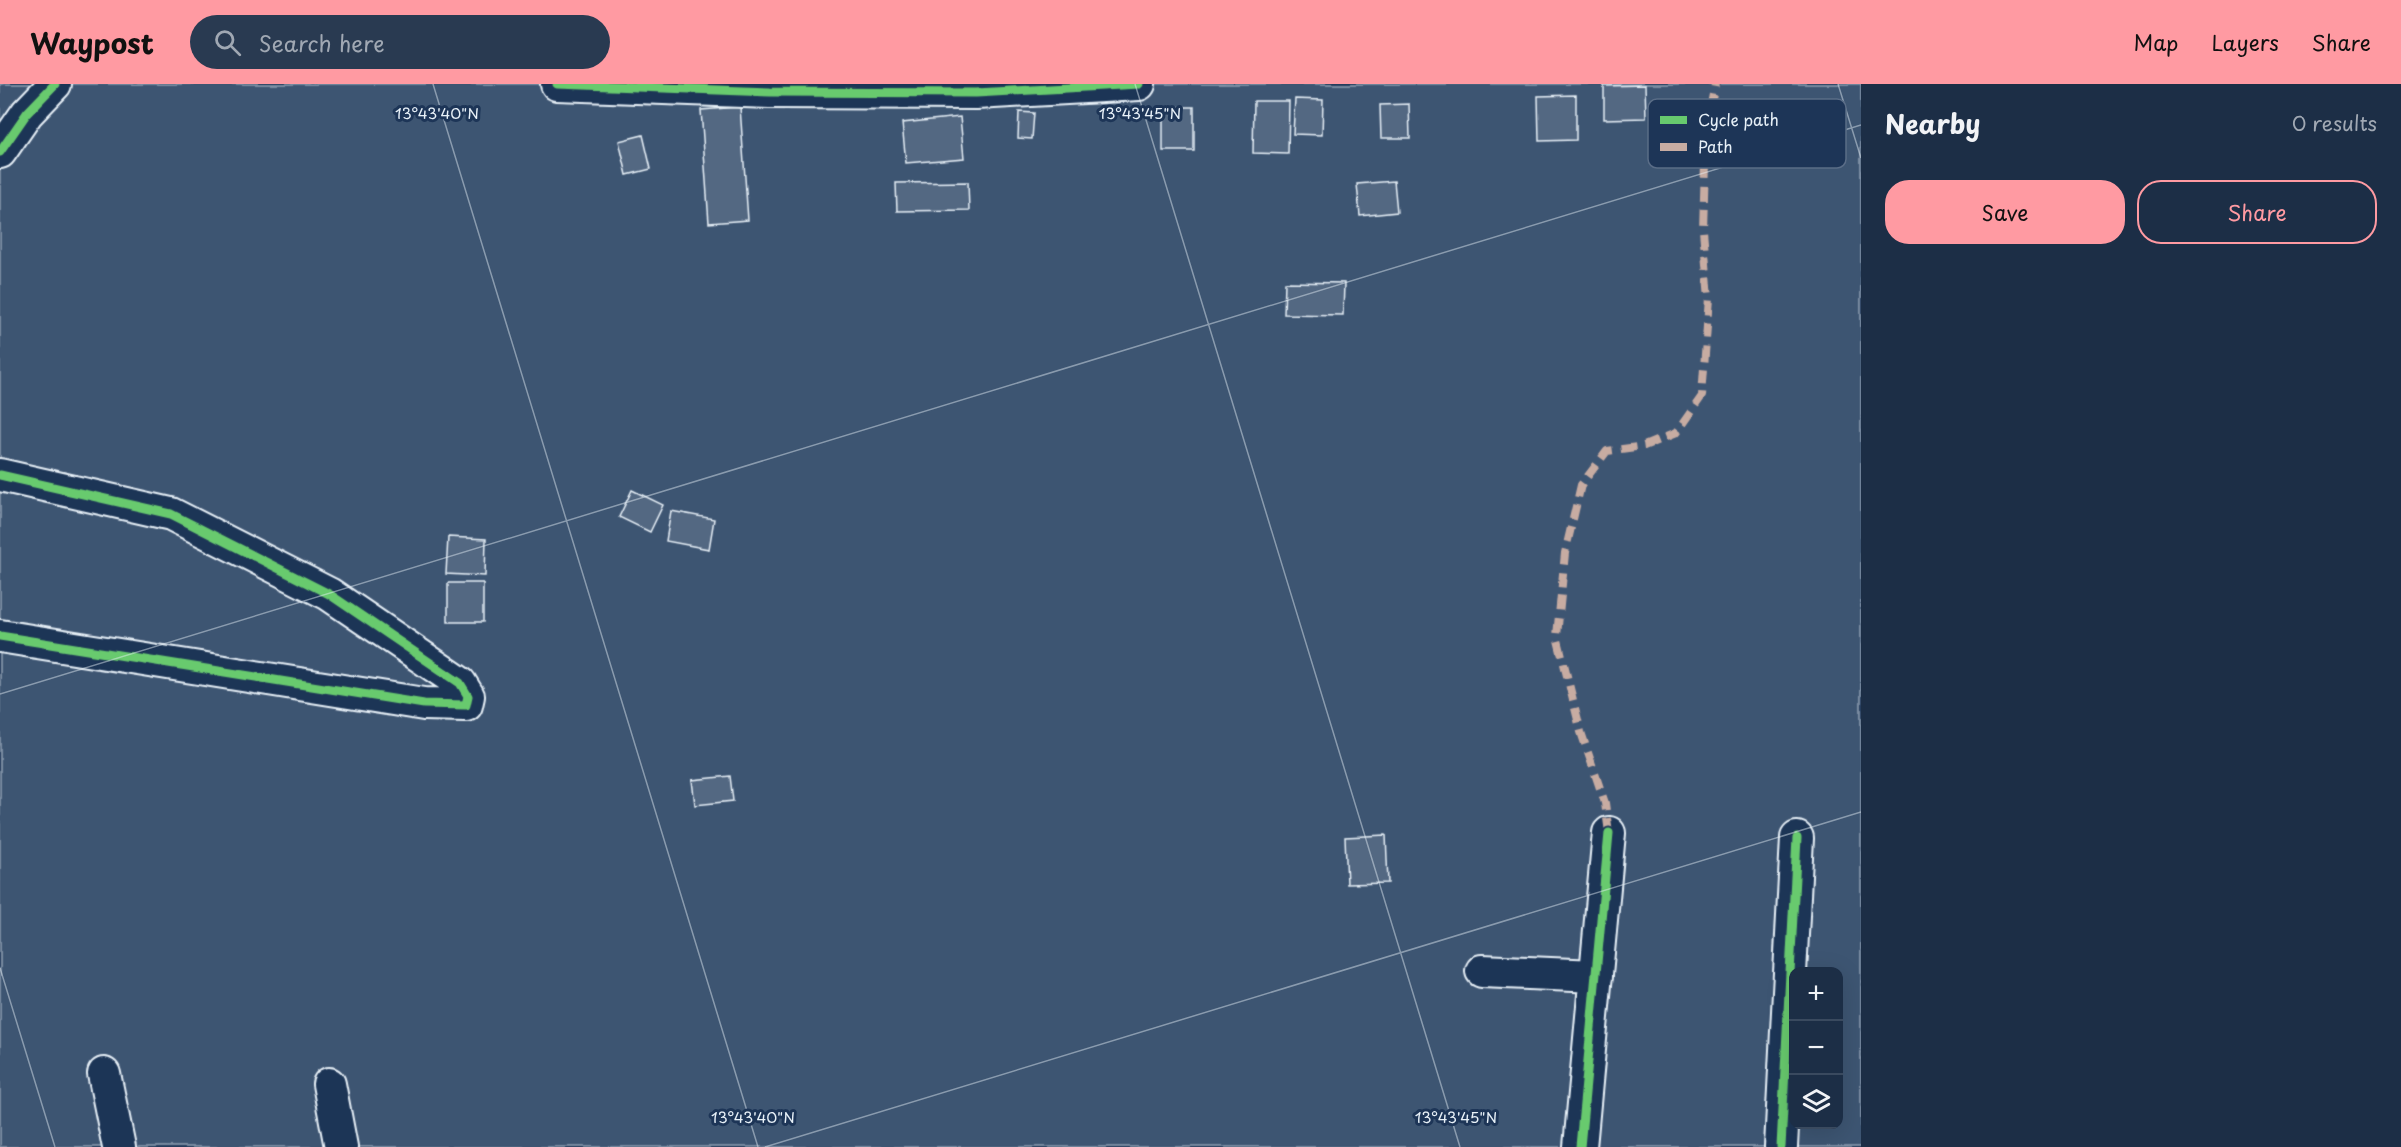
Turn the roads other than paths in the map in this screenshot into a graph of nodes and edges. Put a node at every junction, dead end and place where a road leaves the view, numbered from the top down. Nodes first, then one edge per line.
1 (55, 84) edge
2 (557, 84) edge
3 (1139, 84) edge
4 (0, 152) edge
5 (0, 475) edge
6 (0, 636) edge
7 (1609, 834) dead end
8 (1797, 837) dead end
9 (1482, 971) dead end
10 (1596, 976) junction
11 (104, 1074) dead end
12 (329, 1084) dead end
13 (119, 1147) edge
14 (341, 1147) edge
15 (1580, 1147) edge
16 (1781, 1147) edge

1 - 4 street
2 - 3 street
5 - 6 street
7 - 10 street
8 - 16 street
9 - 10 street
10 - 15 street
11 - 13 street
12 - 14 street

